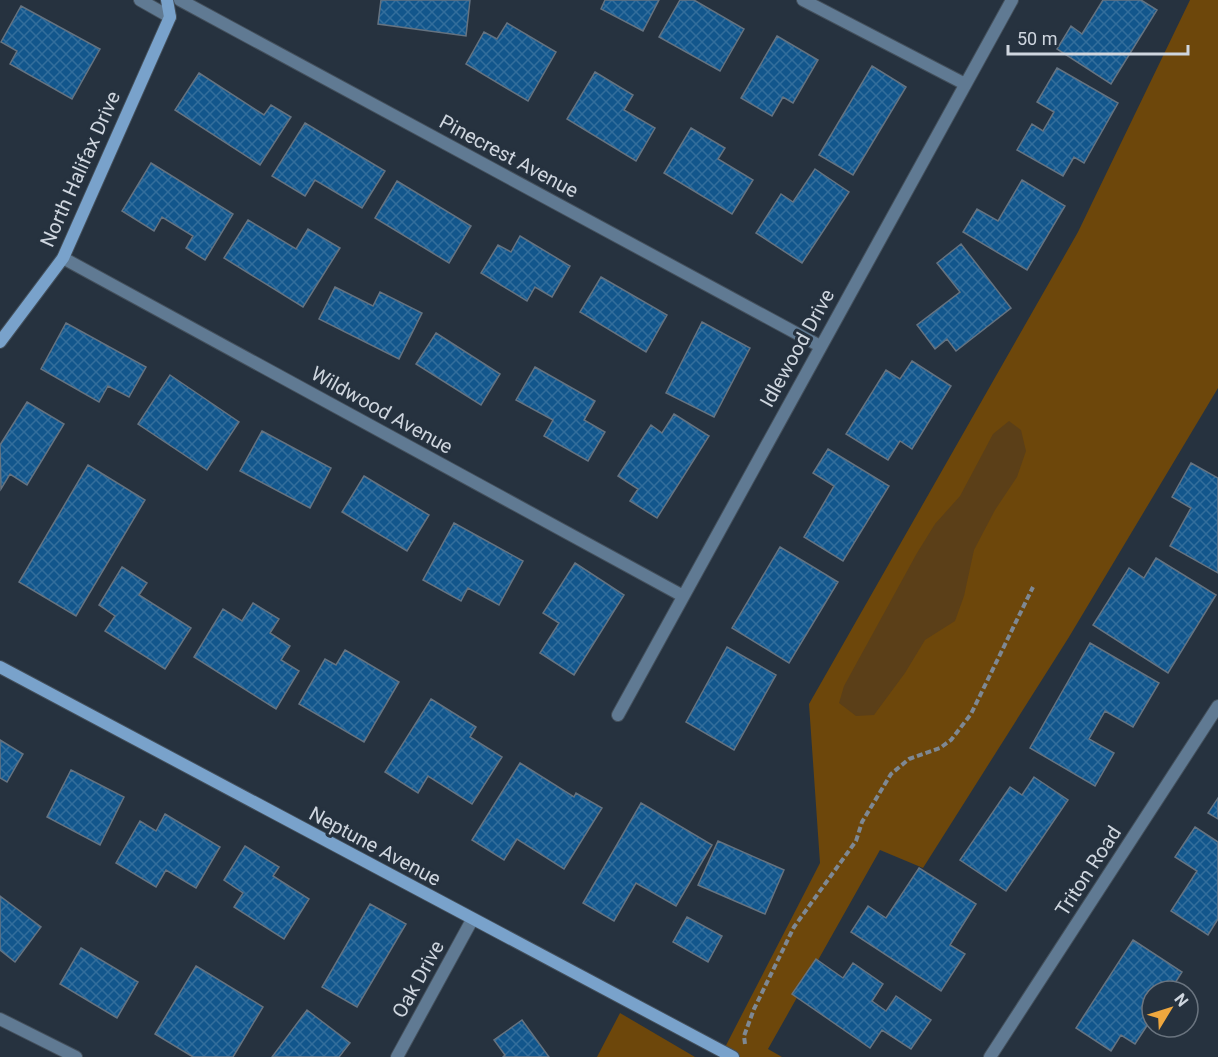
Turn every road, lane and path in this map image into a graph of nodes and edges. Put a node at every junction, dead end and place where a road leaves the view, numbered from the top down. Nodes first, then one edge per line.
1 (140, 0) edge
2 (167, 0) edge
3 (180, 0) edge
4 (803, 0) edge
5 (1011, 0) edge
6 (170, 17) junction
7 (965, 84) junction
8 (63, 258) junction
9 (0, 342) edge
10 (820, 346) junction
11 (1033, 587) dead end
12 (684, 596) junction
13 (0, 667) edge
14 (1218, 706) edge
15 (618, 715) dead end
16 (472, 920) junction
17 (0, 1019) edge
18 (45, 1043) junction
19 (745, 1047) dead end
20 (65, 1057) edge
21 (76, 1057) edge
22 (397, 1057) edge
23 (733, 1057) edge
24 (990, 1057) edge

1 - 6 street
2 - 6 street
3 - 10 street, Pinecrest Avenue
4 - 7 street
5 - 7 street, Idlewood Drive
6 - 8 street, North Halifax Drive
7 - 10 street, Idlewood Drive
8 - 9 street, North Halifax Drive
8 - 12 street, Wildwood Avenue
10 - 12 street, Idlewood Drive
11 - 19 path
12 - 15 street, Idlewood Drive
13 - 16 street, Neptune Avenue
14 - 24 street, Triton Road
16 - 22 street, Oak Drive
16 - 23 street, Neptune Avenue
17 - 18 street
18 - 20 street
18 - 21 street

